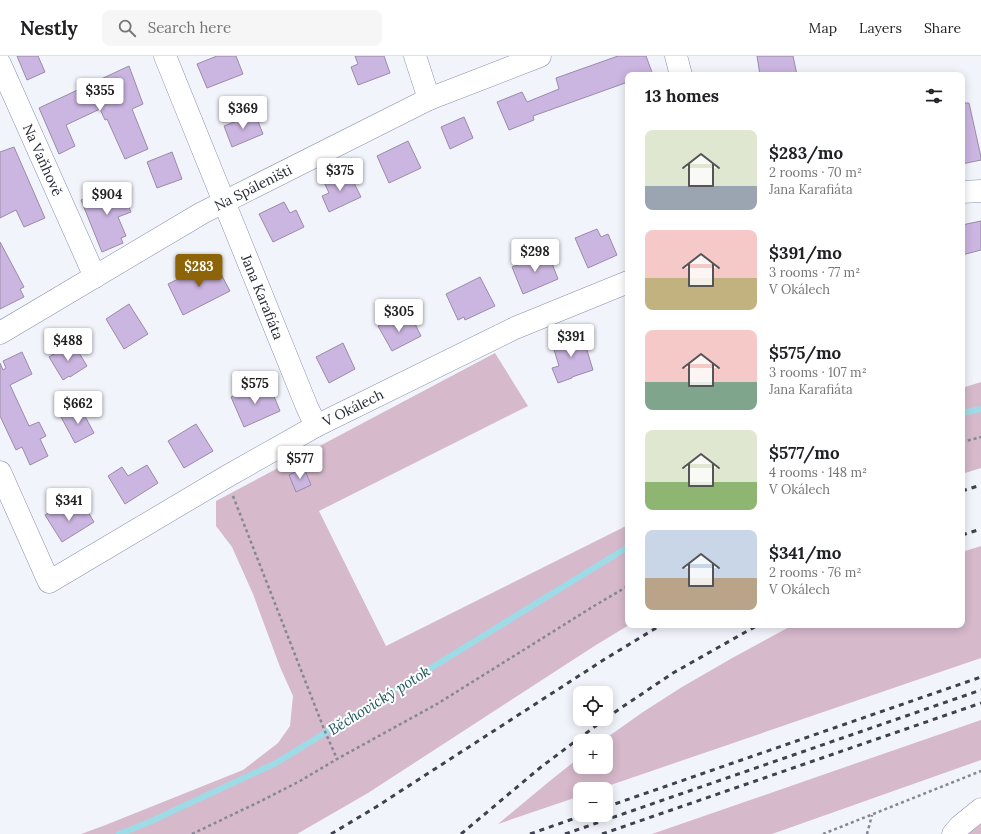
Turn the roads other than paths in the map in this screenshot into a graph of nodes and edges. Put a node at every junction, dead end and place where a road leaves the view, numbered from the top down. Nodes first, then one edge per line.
1 (165, 56) edge
2 (415, 56) edge
3 (540, 56) edge
4 (676, 56) edge
5 (0, 64) edge
6 (680, 72) edge
7 (429, 100) junction
8 (981, 191) edge
9 (965, 192) edge
10 (224, 202) junction
11 (95, 278) junction
12 (625, 283) edge
13 (0, 333) edge
14 (316, 426) junction
15 (0, 472) edge
16 (981, 809) edge
17 (953, 834) edge

1 - 10 street, Jana Karafiáta
2 - 7 street
3 - 7 street, Na Spáleništi
4 - 6 street
5 - 11 street, Na Vaňhově
7 - 10 street, Na Spáleništi
8 - 9 street
10 - 11 street, Na Spáleništi
10 - 14 street, Jana Karafiáta
11 - 13 street, Na Spáleništi
12 - 14 street, V Okálech
14 - 15 street, V Okálech
16 - 17 street

